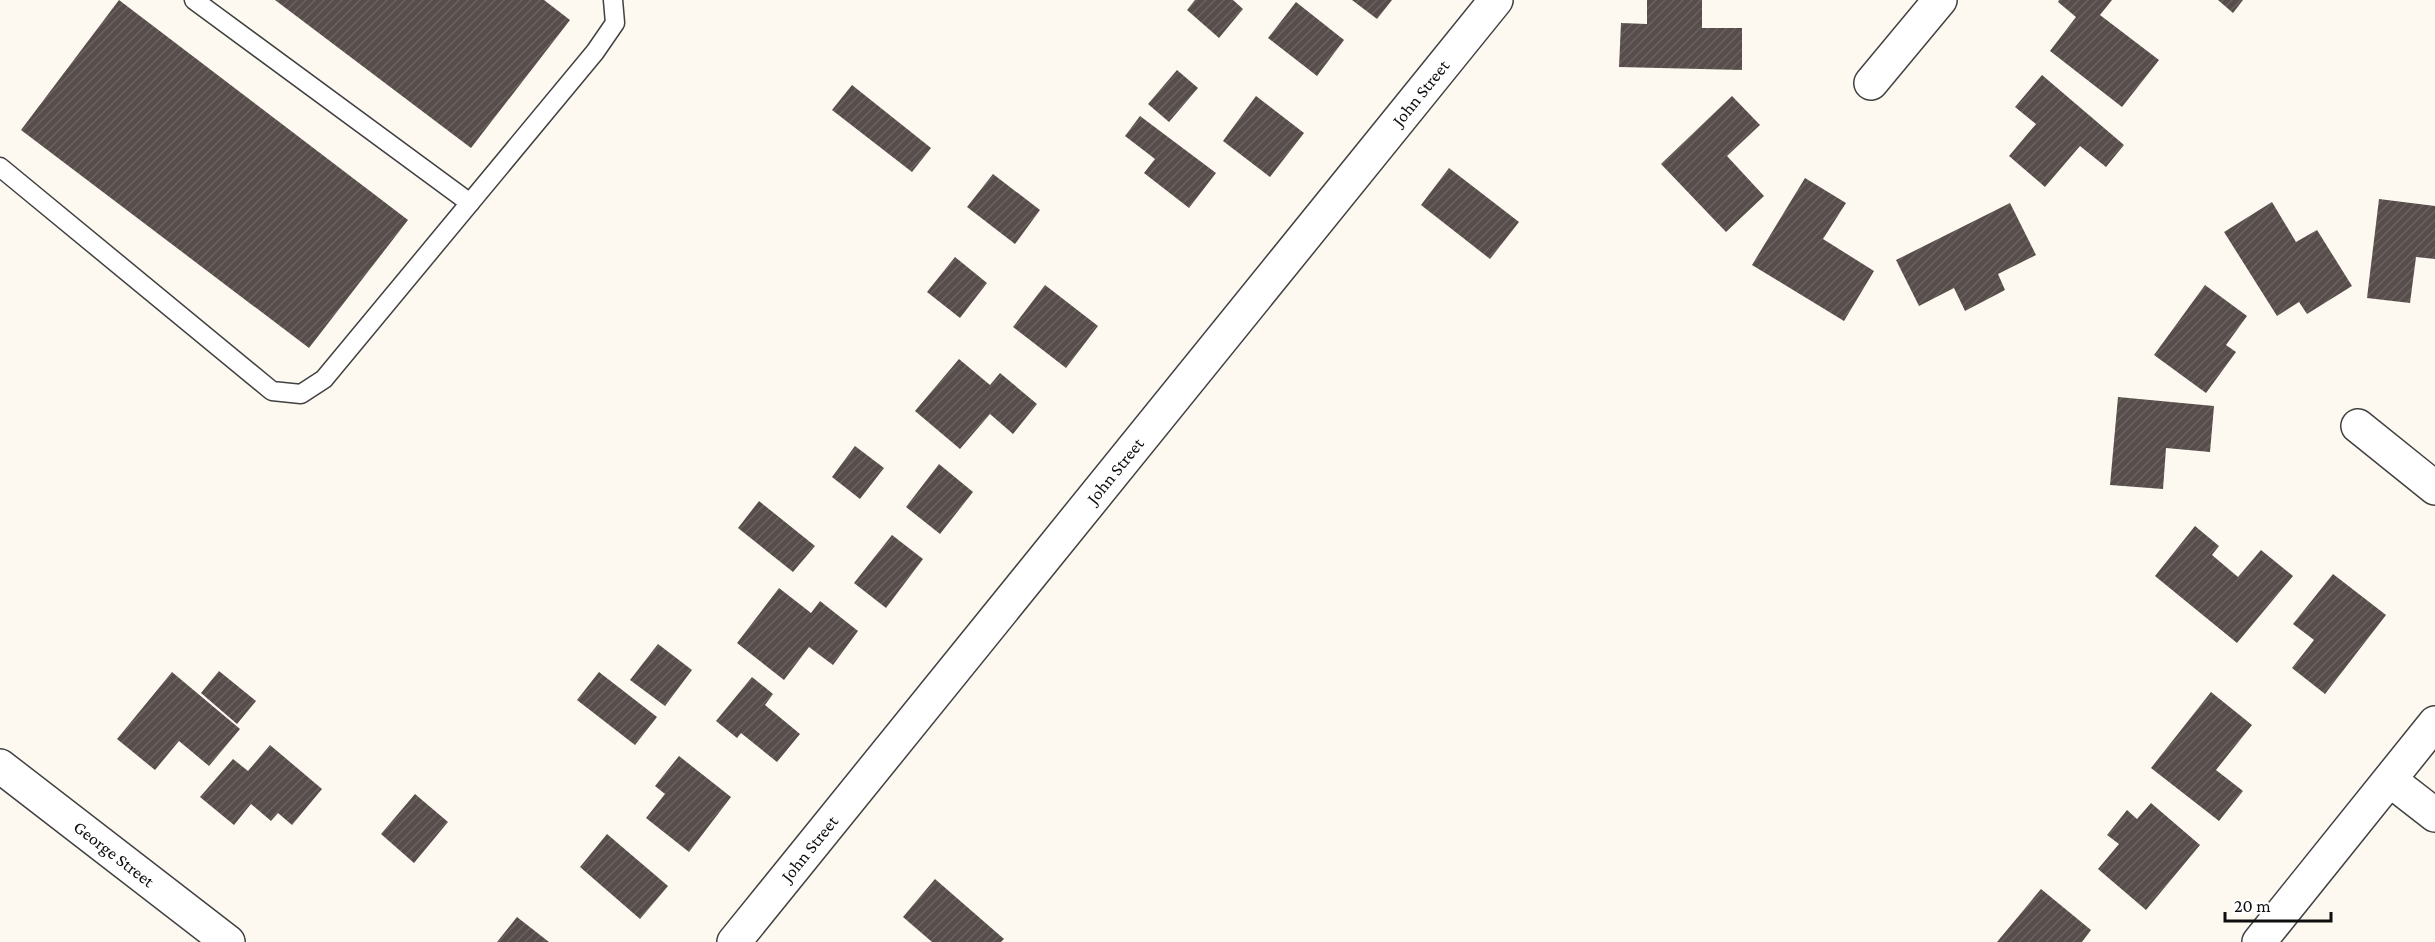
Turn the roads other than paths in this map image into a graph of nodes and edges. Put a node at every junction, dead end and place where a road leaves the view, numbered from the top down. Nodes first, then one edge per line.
1 (194, 0) edge
2 (613, 0) edge
3 (1496, 0) edge
4 (1940, 0) edge
5 (1872, 83) dead end
6 (0, 168) edge
7 (470, 203) junction
8 (2358, 426) dead end
9 (2435, 488) edge
10 (2435, 723) edge
11 (0, 766) edge
12 (2390, 780) junction
13 (2435, 815) edge
14 (228, 942) edge
15 (734, 942) edge
16 (2259, 942) edge

1 - 7 lane
2 - 7 lane
3 - 15 street, John Street
4 - 5 street
6 - 7 lane
8 - 9 street
10 - 12 street
11 - 14 street, George Street
12 - 13 street
12 - 16 street

